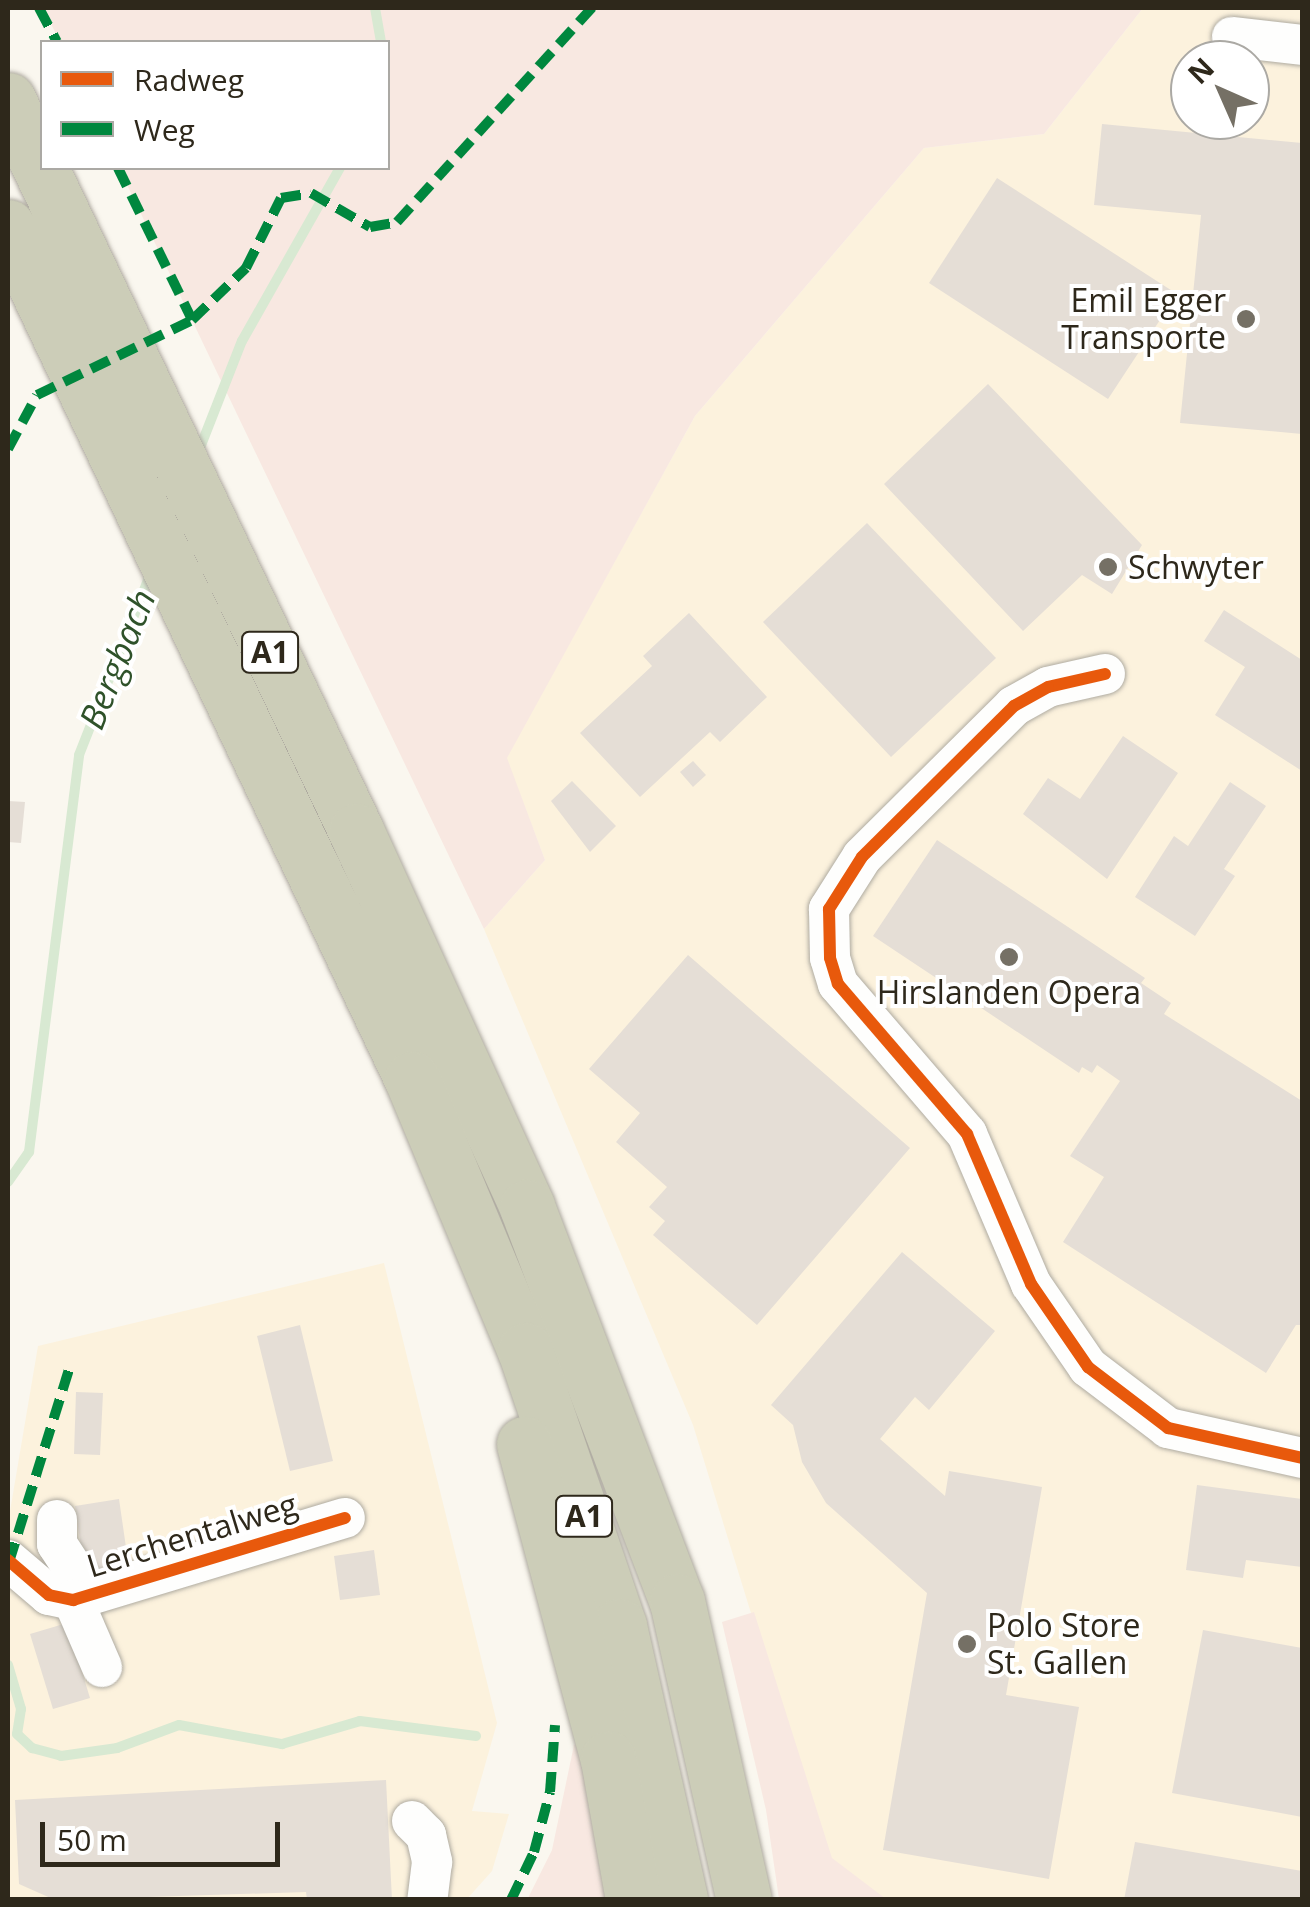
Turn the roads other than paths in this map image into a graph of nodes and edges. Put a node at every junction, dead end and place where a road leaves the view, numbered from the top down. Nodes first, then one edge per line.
1 (1232, 37) dead end
2 (1302, 45) edge
3 (8, 100) edge
4 (40, 167) edge
5 (41, 170) edge
6 (8, 227) edge
7 (1105, 674) dead end
8 (442, 1148) junction
9 (1302, 1458) edge
10 (345, 1518) dead end
11 (57, 1520) dead end
12 (8, 1560) edge
13 (81, 1598) junction
14 (102, 1667) dead end
15 (412, 1821) dead end
16 (427, 1900) edge
17 (633, 1900) edge
18 (680, 1900) edge
19 (744, 1900) edge

1 - 2 street
3 - 4 highway, A1
5 - 19 highway, A1
6 - 8 highway, A1
7 - 9 street
8 - 17 highway, A1
8 - 18 highway, A1
10 - 13 street, Lerchentalweg
11 - 13 street
12 - 13 street, Lerchentalweg
13 - 14 street
15 - 16 street

